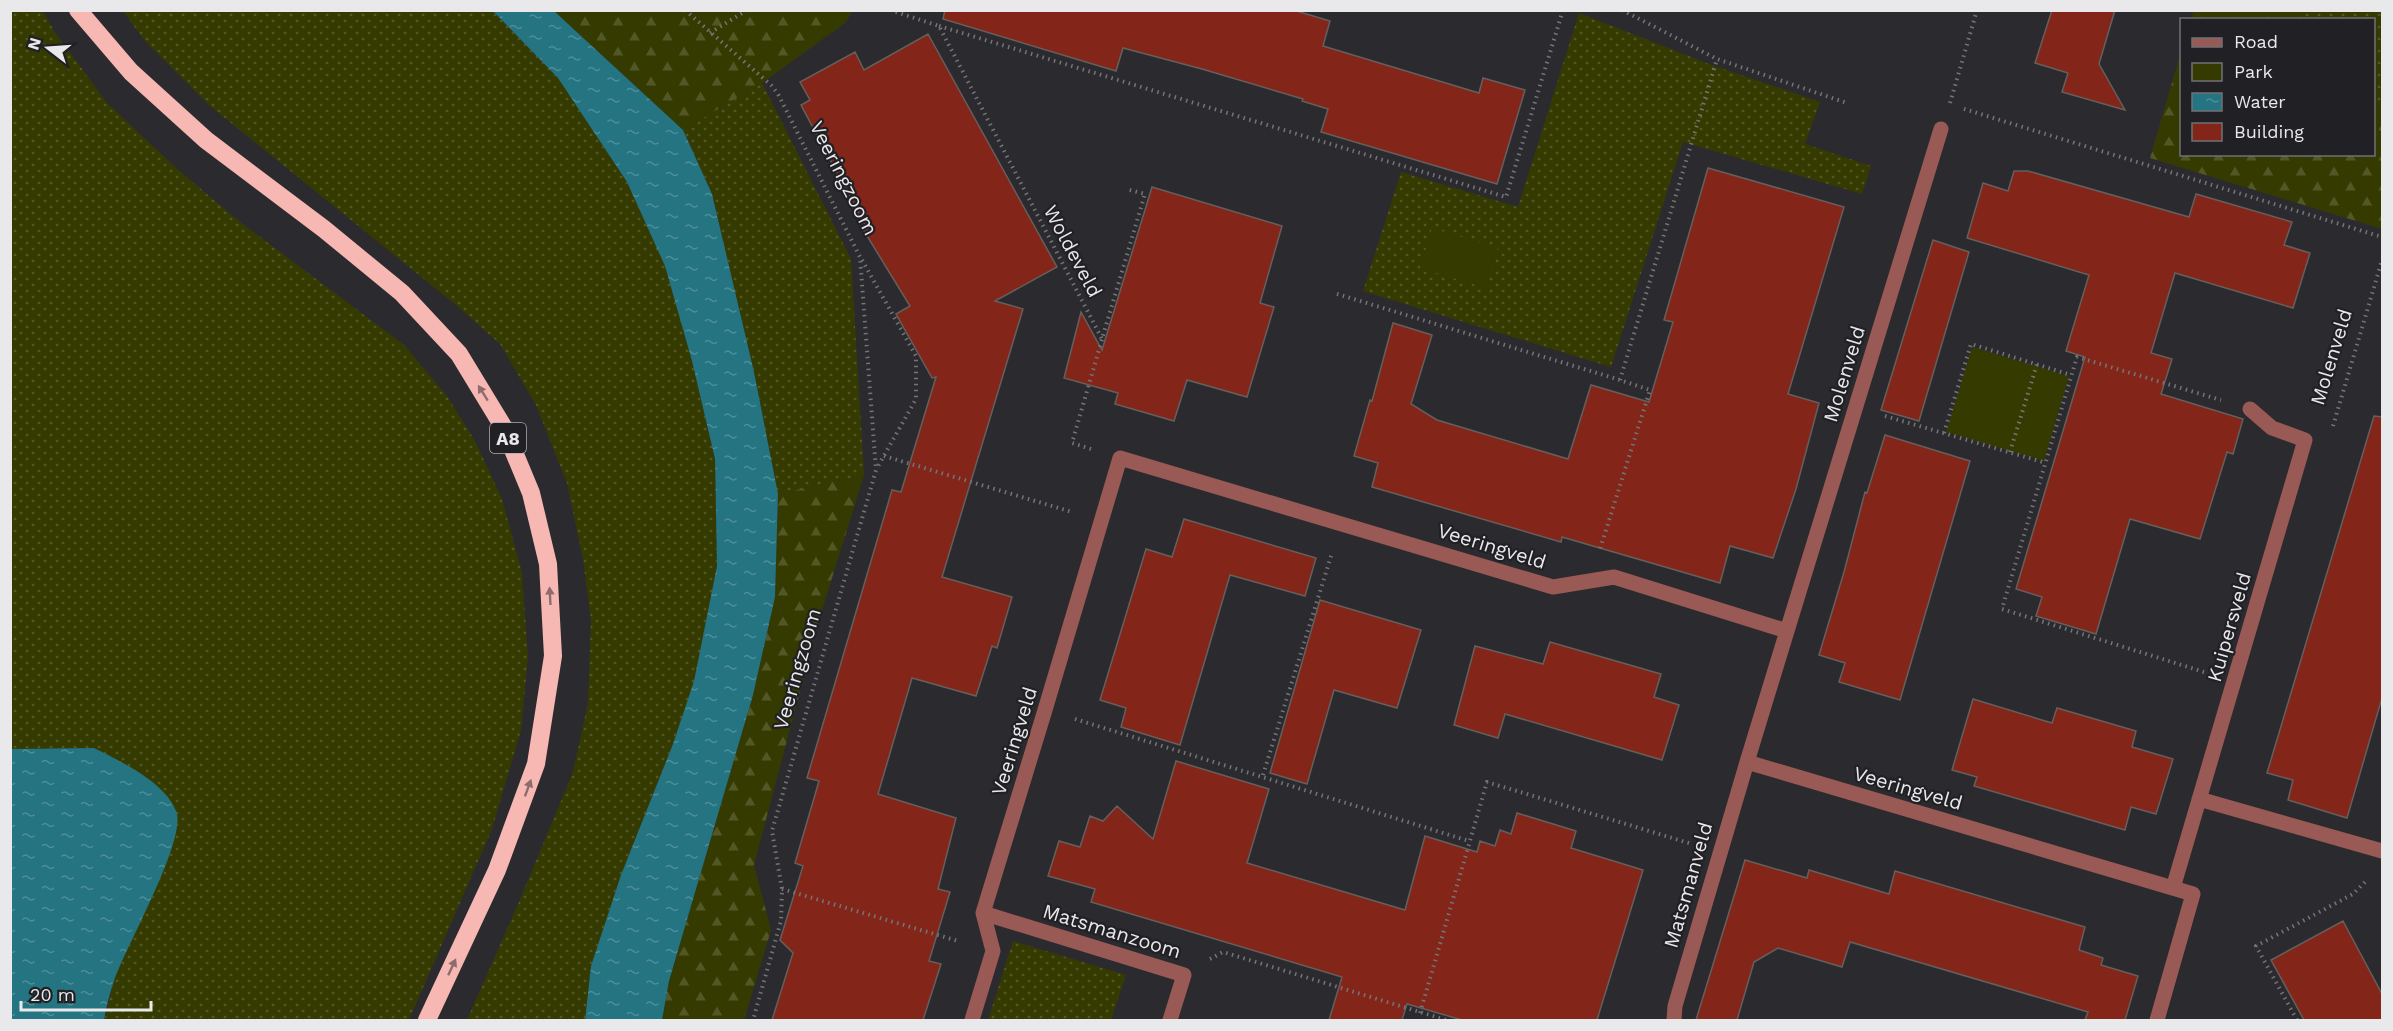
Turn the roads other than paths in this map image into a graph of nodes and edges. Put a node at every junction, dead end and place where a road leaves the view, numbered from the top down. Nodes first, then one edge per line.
1 (78, 10) edge
2 (1941, 129) dead end
3 (2250, 409) road end
4 (1787, 631) junction
5 (1747, 762) junction
6 (2199, 799) junction
7 (2382, 851) edge
8 (2173, 888) junction
9 (983, 913) junction
10 (427, 1020) edge
11 (972, 1020) edge
12 (1170, 1020) edge
13 (1674, 1020) edge
14 (2157, 1020) edge

10 -> 1 highway, A8
2 - 4 street, Molenveld
3 - 6 street, Kuipersveld
4 - 5 street
4 - 9 street, Veeringveld
5 - 8 street, Veeringveld
5 - 13 street, Matsmanveld
6 - 7 street
6 - 8 street, Kuipersveld
8 - 14 street
9 - 11 street
9 - 12 street, Matsmanzoom

